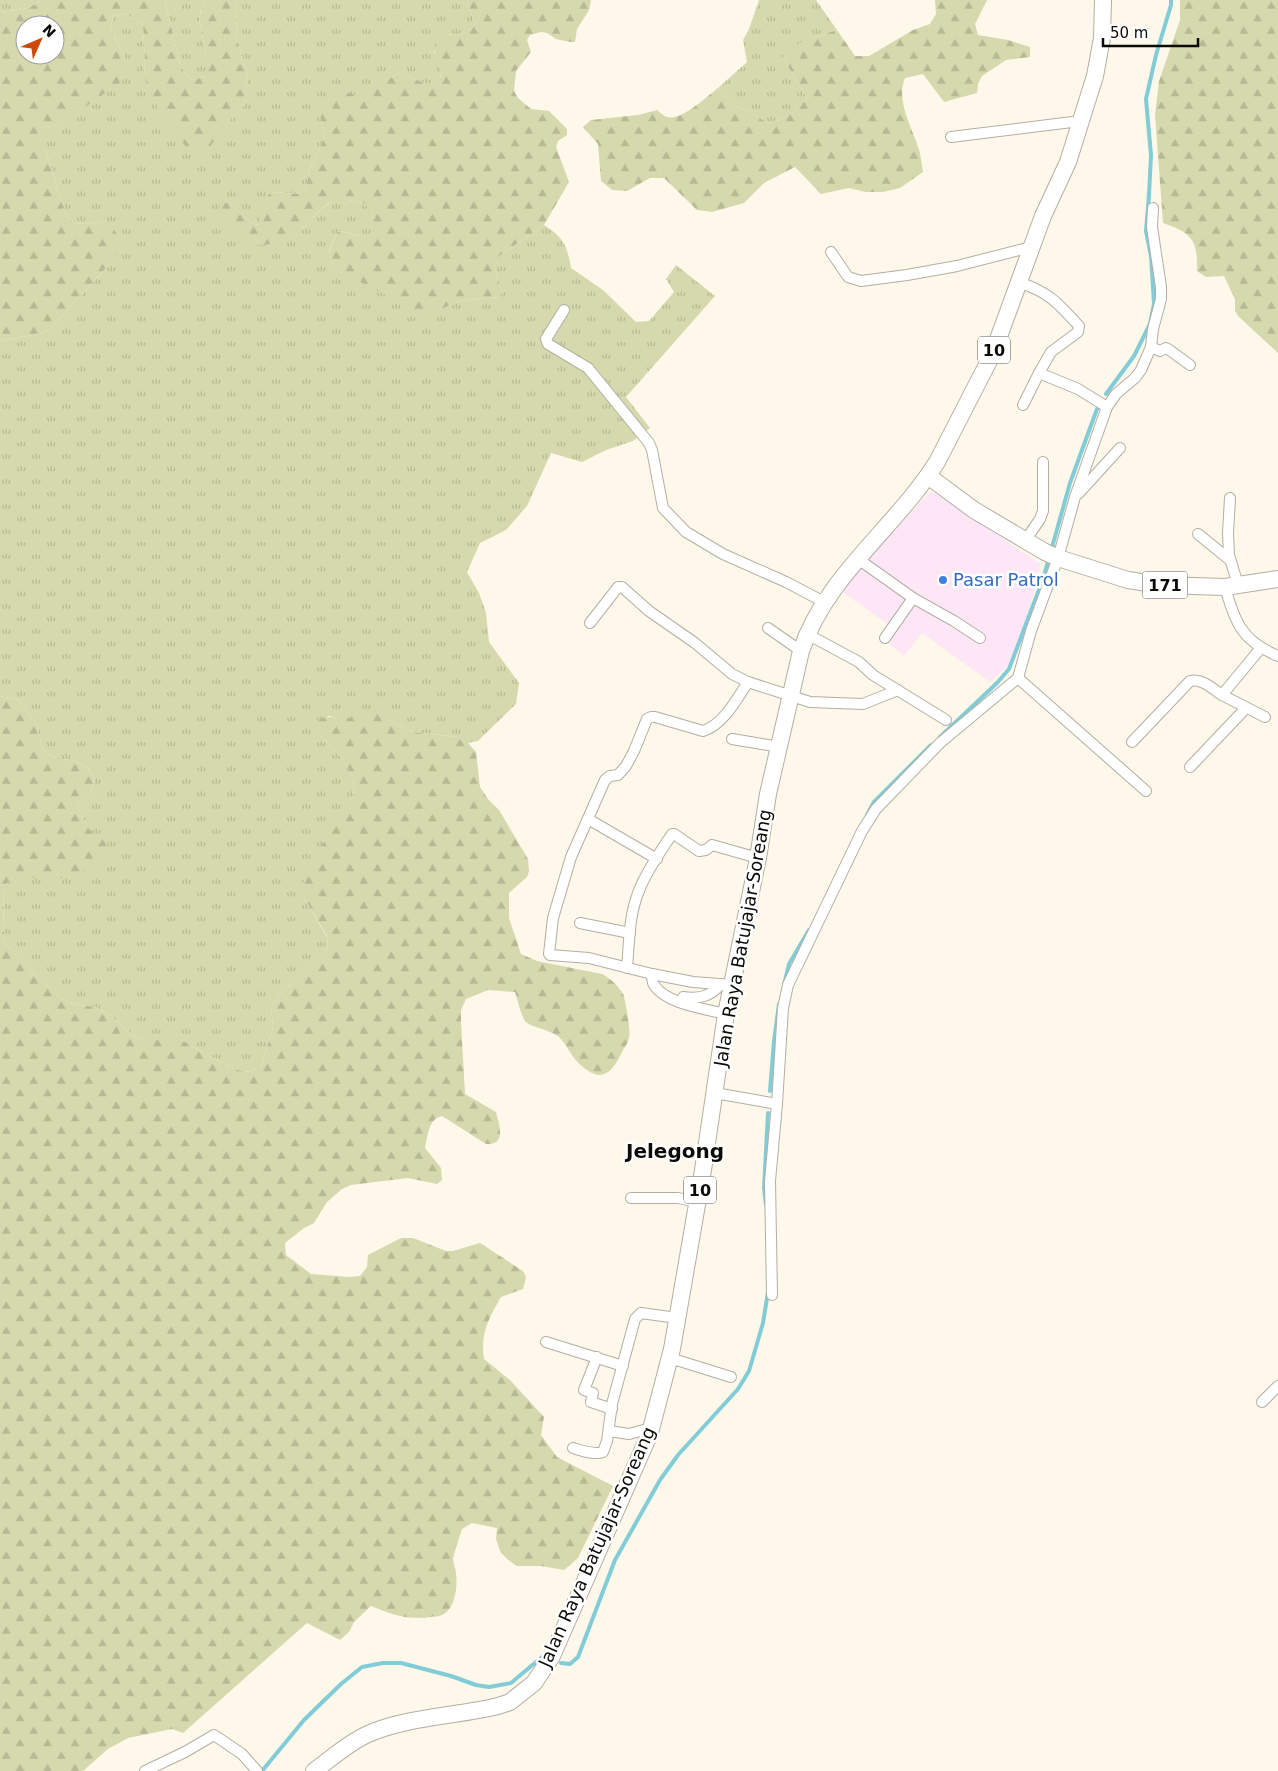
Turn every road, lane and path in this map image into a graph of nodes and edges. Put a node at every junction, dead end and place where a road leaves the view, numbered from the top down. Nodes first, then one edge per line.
1 (1103, 0) edge
2 (1080, 121) junction
3 (951, 137) dead end
4 (1153, 208) dead end
5 (1031, 247) junction
6 (831, 252) dead end
7 (1018, 282) junction
8 (564, 310) dead end
9 (1151, 347) junction
10 (1190, 365) dead end
11 (1039, 373) junction
12 (1023, 405) dead end
13 (1107, 407) junction
14 (1120, 448) dead end
15 (1043, 462) dead end
16 (928, 476) junction
17 (1075, 497) junction
18 (1230, 498) dead end
19 (1198, 534) dead end
20 (1025, 541) junction
21 (1053, 556) junction
22 (858, 559) junction
23 (1230, 560) junction
24 (1278, 579) edge
25 (1231, 586) junction
26 (913, 598) junction
27 (826, 603) junction
28 (590, 623) dead end
29 (768, 628) dead end
30 (807, 634) junction
31 (885, 638) dead end
32 (980, 638) dead end
33 (1260, 648) junction
34 (801, 651) junction
35 (1278, 656) edge
36 (1018, 678) junction
37 (748, 682) junction
38 (898, 690) junction
39 (790, 695) junction
40 (1222, 695) junction
41 (1246, 708) junction
42 (1265, 717) dead end
43 (946, 720) dead end
44 (732, 739) dead end
45 (1132, 742) dead end
46 (780, 748) junction
47 (1190, 767) dead end
48 (1146, 791) dead end
49 (588, 819) junction
50 (758, 858) junction
51 (657, 859) junction
52 (580, 923) dead end
53 (630, 933) junction
54 (627, 968) junction
55 (652, 974) junction
56 (726, 985) junction
57 (679, 1002) junction
58 (726, 1014) junction
59 (716, 1093) junction
60 (777, 1104) junction
61 (631, 1198) dead end
62 (698, 1202) junction
63 (772, 1295) dead end
64 (677, 1318) junction
65 (546, 1342) dead end
66 (597, 1357) junction
67 (670, 1358) junction
68 (623, 1366) junction
69 (731, 1376) dead end
70 (1278, 1386) edge
71 (1262, 1402) dead end
72 (612, 1409) junction
73 (651, 1428) junction
74 (609, 1431) junction
75 (573, 1448) dead end
76 (257, 1770) edge
77 (145, 1771) edge
78 (314, 1771) edge

1 - 2 main road, Jalan Raya Batujajar-Soreang / 10
2 - 3 street
2 - 5 main road, Jalan Raya Batujajar-Soreang / 10
4 - 9 street
5 - 6 street
5 - 7 main road, Jalan Raya Batujajar-Soreang / 10
7 - 11 street
7 - 16 main road, Jalan Raya Batujajar-Soreang / 10
8 - 27 street
9 - 10 street
9 - 13 street
11 - 12 street
11 - 13 street
13 - 17 street
14 - 17 street
15 - 20 street
16 - 20 main road, 171
16 - 22 main road, Jalan Raya Batujajar-Soreang / 10
17 - 21 street
18 - 23 street
19 - 23 street
20 - 21 main road, 171
21 - 25 main road, 171
21 - 36 street
22 - 26 street
22 - 27 main road, Jalan Raya Batujajar-Soreang / 10
23 - 25 street
24 - 25 main road, 171
25 - 33 street
26 - 31 street
26 - 32 street
27 - 30 main road, Jalan Raya Batujajar-Soreang / 10
28 - 37 street
29 - 34 street
30 - 34 main road, Jalan Raya Batujajar-Soreang / 10
30 - 38 street
33 - 35 street
33 - 40 street
34 - 39 main road, Jalan Raya Batujajar-Soreang / 10
36 - 48 street
36 - 60 street
37 - 39 street
37 - 49 street
38 - 39 street
38 - 43 street
39 - 46 main road, Jalan Raya Batujajar-Soreang / 10
40 - 41 street
40 - 45 street
41 - 42 street
41 - 47 street
44 - 46 street
46 - 50 main road, Jalan Raya Batujajar-Soreang / 10
49 - 51 street
49 - 54 street
50 - 51 street
50 - 56 main road, Jalan Raya Batujajar-Soreang / 10
51 - 53 street
52 - 53 street
53 - 54 street
54 - 55 street
55 - 56 street
55 - 57 street
56 - 57 street
56 - 58 main road, Jalan Raya Batujajar-Soreang / 10
57 - 58 street
58 - 59 main road, Jalan Raya Batujajar-Soreang / 10
59 - 60 street
59 - 62 main road, Jalan Raya Batujajar-Soreang / 10
60 - 63 street
61 - 62 street
62 - 64 main road, Jalan Raya Batujajar-Soreang / 10
64 - 67 main road, Jalan Raya Batujajar-Soreang / 10
64 - 68 street
65 - 66 street
66 - 68 street
66 - 72 street
67 - 69 street
67 - 73 main road, Jalan Raya Batujajar-Soreang / 10
68 - 72 street
70 - 71 street
72 - 74 street
73 - 74 street
73 - 78 main road, Jalan Raya Batujajar-Soreang / 10
74 - 75 street
76 - 77 street

